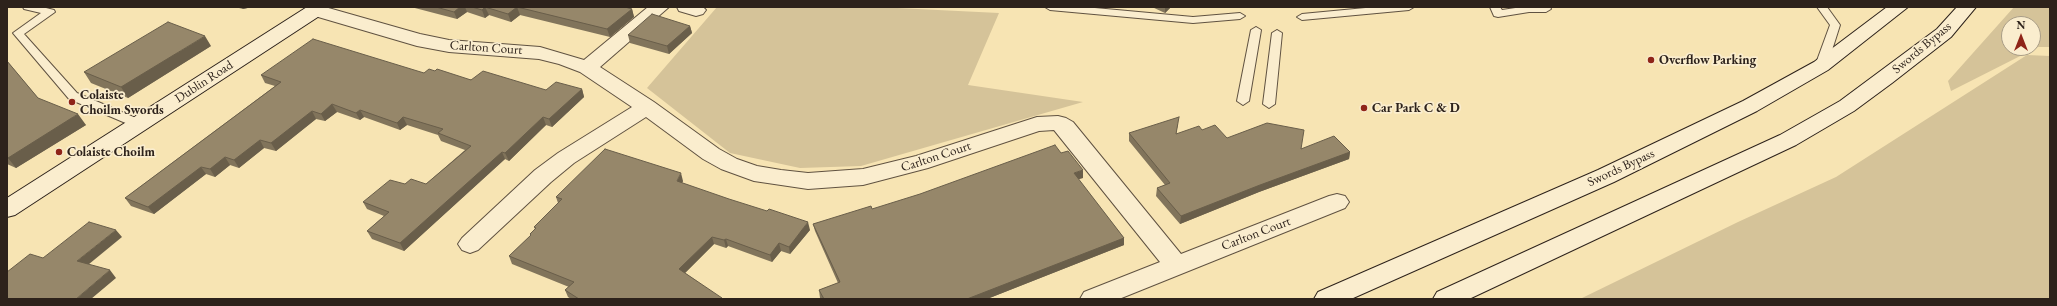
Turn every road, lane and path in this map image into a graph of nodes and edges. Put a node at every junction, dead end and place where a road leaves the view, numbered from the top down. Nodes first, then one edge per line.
1 (28, 7) edge
2 (660, 7) edge
3 (1050, 7) edge
4 (1409, 7) edge
5 (1495, 7) edge
6 (1822, 7) edge
7 (1899, 7) edge
8 (1967, 7) edge
9 (317, 9) edge
10 (1546, 9) dead end
11 (1240, 16) dead end
12 (1302, 17) dead end
13 (1256, 30) dead end
14 (1278, 33) dead end
15 (1821, 66) junction
16 (587, 68) junction
17 (1243, 101) dead end
18 (1269, 104) dead end
19 (647, 107) junction
20 (139, 124) junction
21 (1337, 202) dead end
22 (7, 209) edge
23 (470, 244) dead end
24 (1176, 265) junction
25 (1093, 299) edge
26 (1326, 299) edge
27 (1446, 299) edge

1 - 20 lane
2 - 16 main road
3 - 11 lane
4 - 12 lane
5 - 10 lane
6 - 15 lane
7 - 15 main road, Swords Bypass
8 - 27 main road, Swords Bypass
9 - 16 main road, Carlton Court
9 - 20 main road, Dublin Road
13 - 17 lane
14 - 18 lane
15 - 26 main road, Swords Bypass
16 - 19 main road, Carlton Court
19 - 23 main road
19 - 24 main road, Carlton Court
20 - 22 main road, Dublin Road
21 - 24 main road, Carlton Court
24 - 25 main road, Carlton Court

